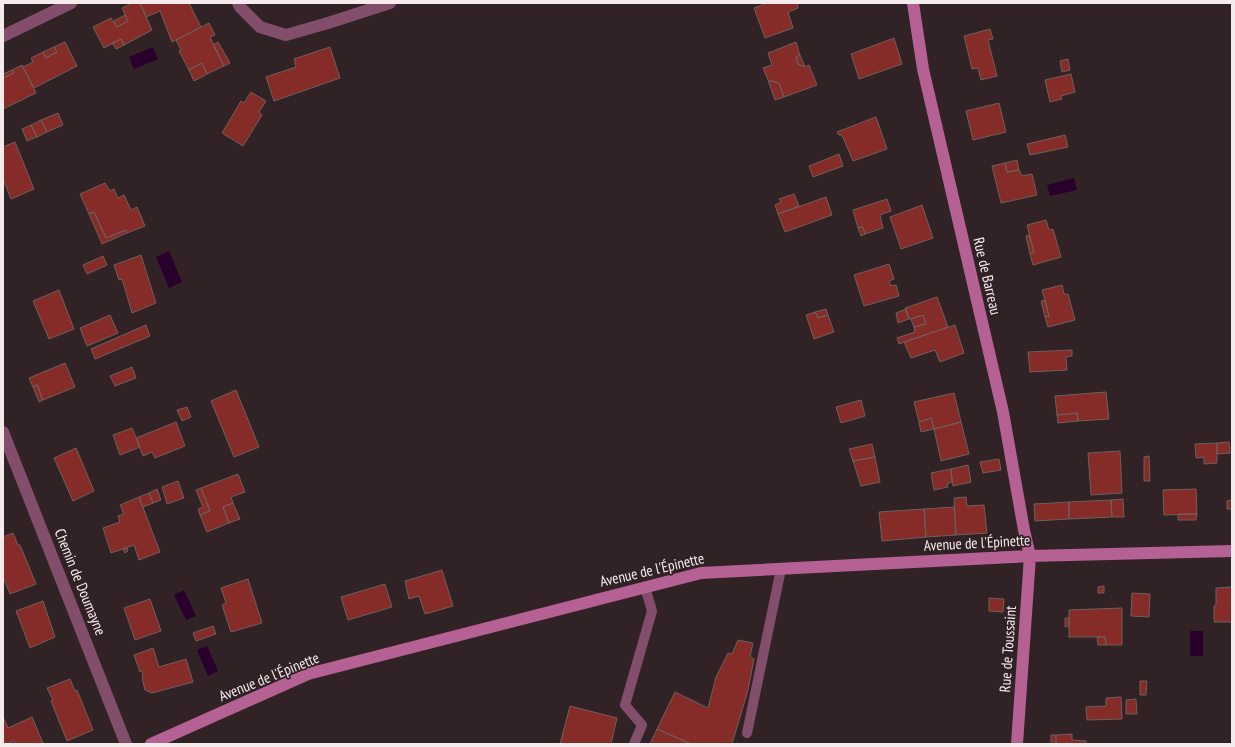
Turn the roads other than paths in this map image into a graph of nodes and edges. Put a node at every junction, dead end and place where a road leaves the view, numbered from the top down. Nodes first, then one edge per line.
1 (71, 3) edge
2 (238, 3) edge
3 (390, 3) edge
4 (913, 3) edge
5 (3, 36) edge
6 (3, 432) edge
7 (1232, 551) edge
8 (1030, 556) junction
9 (781, 569) junction
10 (645, 587) junction
11 (747, 733) dead end
12 (126, 744) edge
13 (151, 744) edge
14 (634, 744) edge
15 (1017, 744) edge

1 - 5 street
2 - 3 street
4 - 8 street, Rue de Barreau
6 - 12 street, Chemin de Doumayne
7 - 8 street, Avenue de l'Épinette
8 - 9 street, Avenue de l'Épinette
8 - 15 street, Rue de Toussaint
9 - 10 street, Avenue de l'Épinette
9 - 11 lane
10 - 13 street, Avenue de l'Épinette
10 - 14 lane

